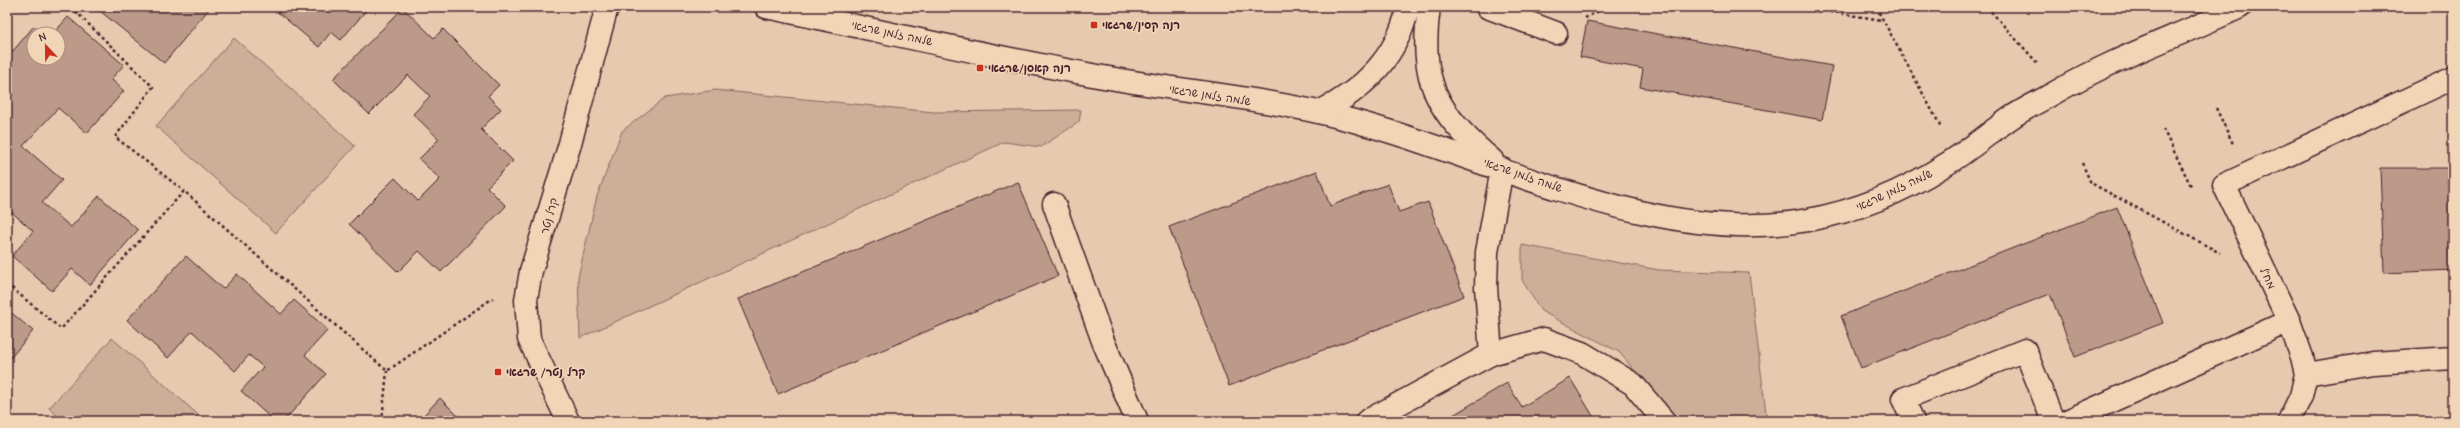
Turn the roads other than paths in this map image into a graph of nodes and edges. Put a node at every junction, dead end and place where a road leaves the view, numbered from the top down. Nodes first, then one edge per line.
1 (607, 7) edge
2 (766, 7) edge
3 (1408, 7) edge
4 (1429, 7) edge
5 (1487, 7) edge
6 (2240, 7) edge
7 (1556, 33) dead end
8 (2453, 78) edge
9 (1319, 112) junction
10 (1502, 169) junction
11 (1054, 204) dead end
12 (2288, 321) junction
13 (1491, 354) junction
14 (2453, 358) edge
15 (2306, 374) junction
16 (568, 421) edge
17 (1137, 421) edge
18 (1367, 421) edge
19 (1664, 421) edge
20 (1912, 421) edge
21 (2053, 421) edge
22 (2068, 421) edge
23 (2289, 421) edge

1 - 16 street, קרל נטר
2 - 9 street, שלמה זלמן שרגאי
3 - 9 street
4 - 10 street
5 - 7 street
6 - 10 street, שלמה זלמן שרגאי
8 - 12 street, מח"ל
9 - 10 street, שלמה זלמן שרגאי
10 - 13 street
11 - 17 street
12 - 15 street, מח"ל
12 - 22 street
13 - 18 street
13 - 19 street
14 - 15 street
15 - 23 street, מח"ל
20 - 21 street

